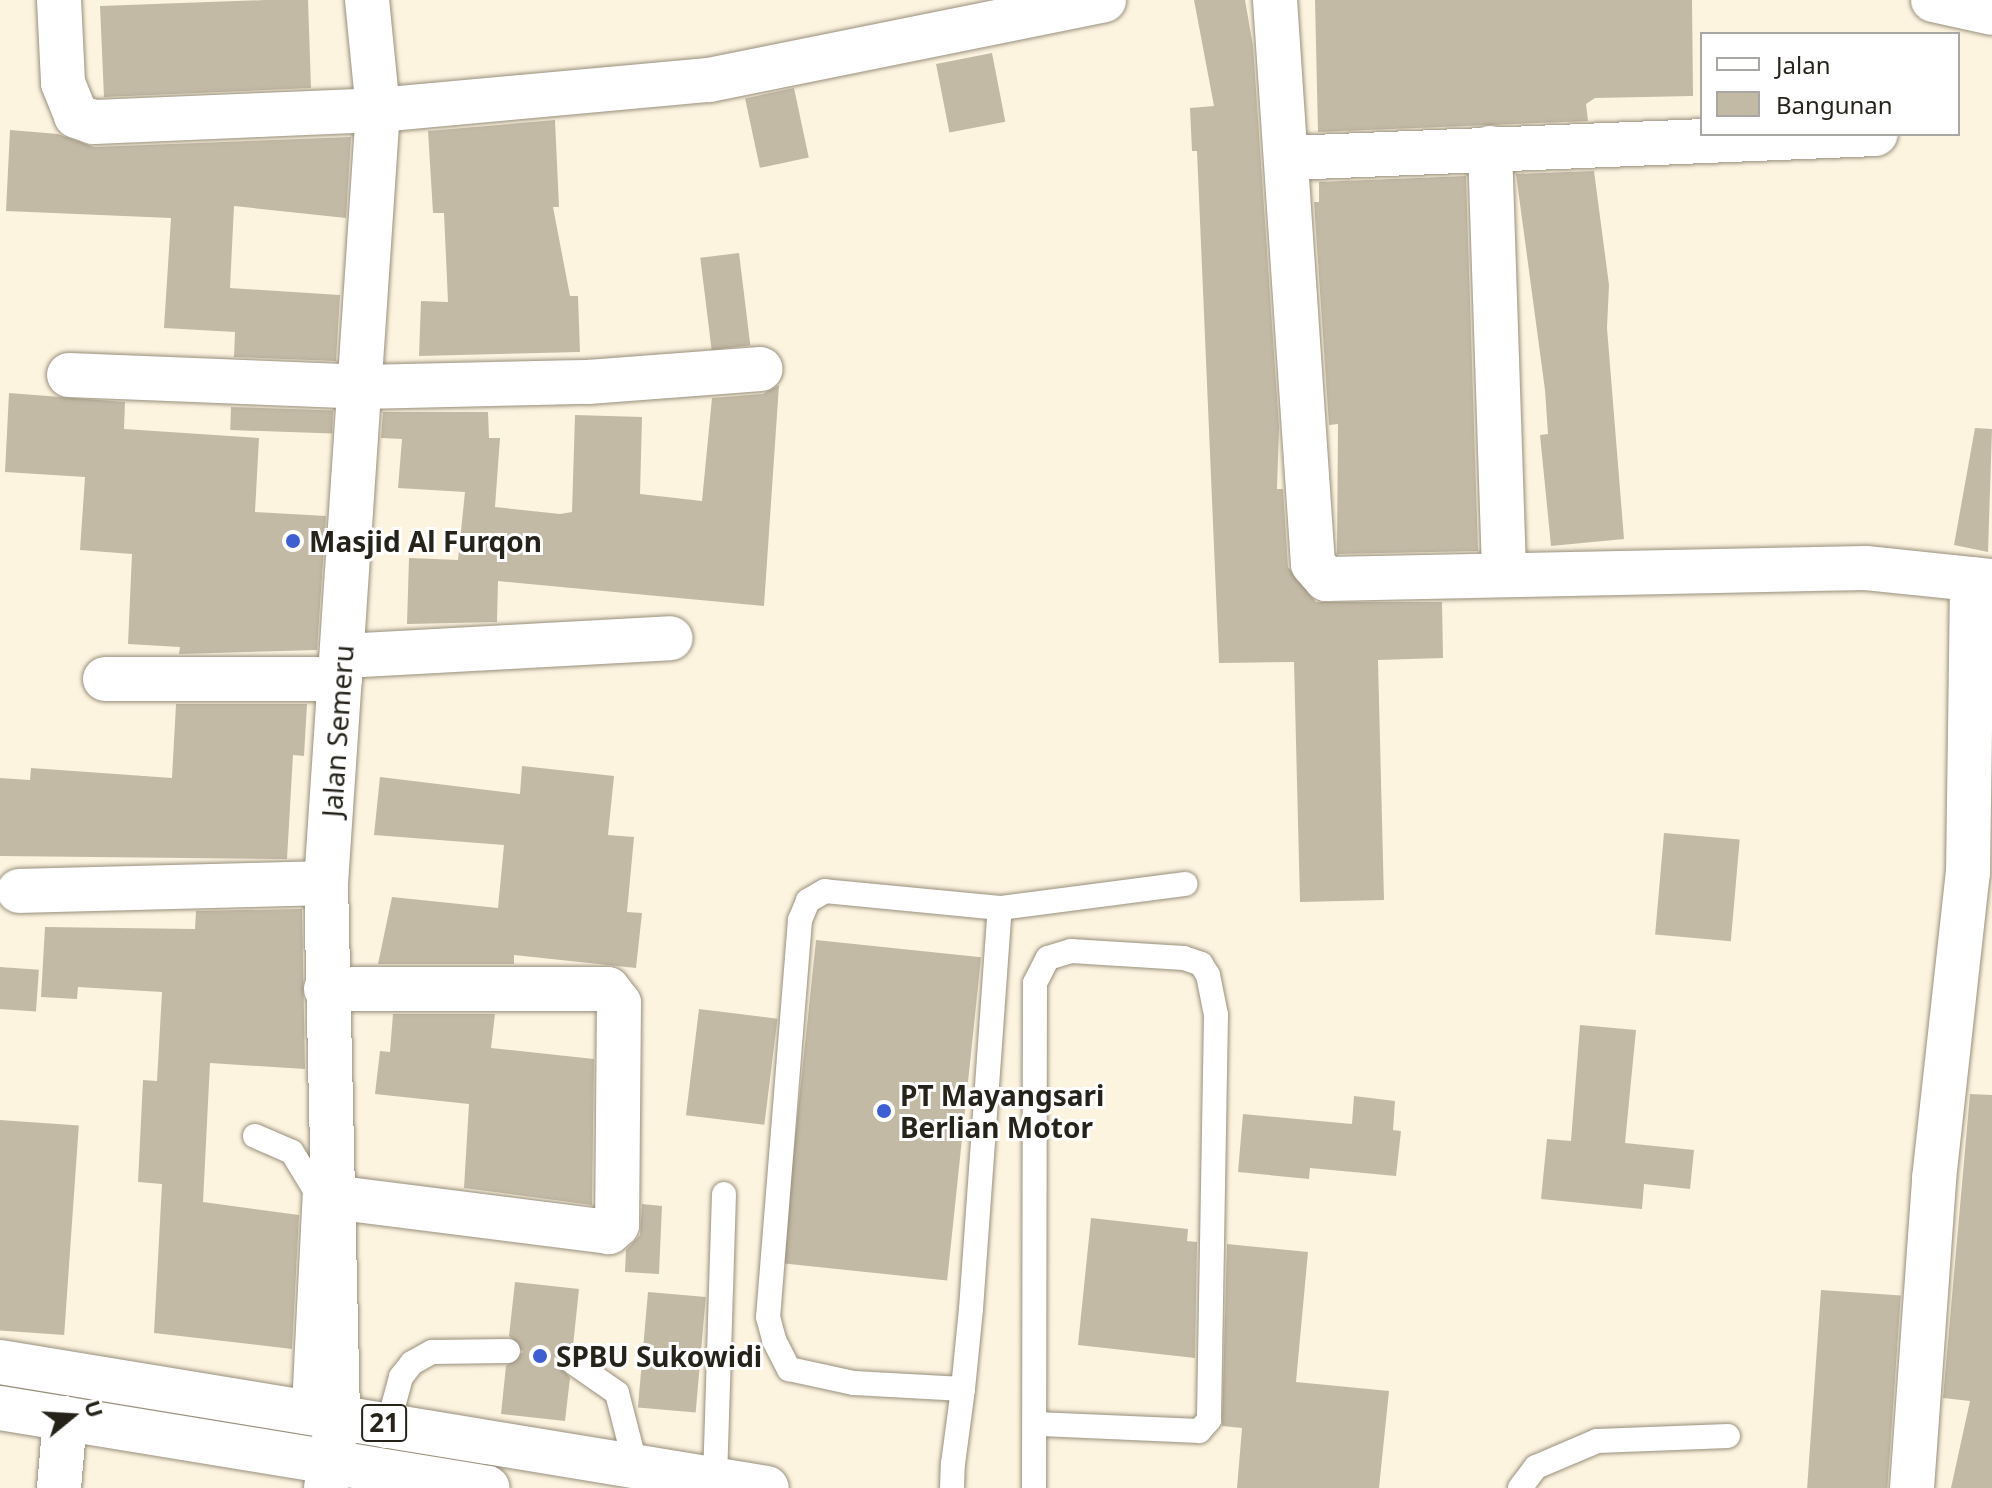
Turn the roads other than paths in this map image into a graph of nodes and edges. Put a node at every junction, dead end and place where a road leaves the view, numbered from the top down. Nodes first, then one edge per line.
1 (59, 0) edge
2 (367, 0) edge
3 (1104, 0) edge
4 (1275, 0) edge
5 (1925, 0) edge
6 (1933, 0) edge
7 (1992, 13) edge
8 (1917, 32) edge
9 (378, 110) junction
10 (1821, 136) edge
11 (1490, 148) junction
12 (1289, 158) junction
13 (761, 369) dead end
14 (69, 375) dead end
15 (362, 387) junction
16 (1504, 573) junction
17 (1982, 580) edge
18 (671, 638) dead end
19 (341, 668) junction
20 (105, 679) dead end
21 (326, 883) junction
22 (1185, 884) dead end
23 (19, 891) dead end
24 (1000, 908) junction
25 (326, 989) junction
26 (255, 1136) dead end
27 (724, 1194) dead end
28 (332, 1197) junction
29 (508, 1351) dead end
30 (571, 1361) dead end
31 (0, 1362) edge
32 (963, 1389) junction
33 (0, 1408) edge
34 (321, 1412) junction
35 (65, 1418) junction
36 (387, 1424) junction
37 (1036, 1424) junction
38 (1728, 1436) dead end
39 (635, 1463) junction
40 (381, 1470) junction
41 (328, 1475) edge
42 (715, 1480) junction
43 (59, 1488) edge
44 (487, 1488) edge
45 (767, 1488) edge
46 (952, 1488) edge
47 (1034, 1488) edge
48 (1520, 1488) edge
49 (1912, 1488) edge

1 - 9 main road
2 - 9 main road, Jalan Semeru
3 - 9 main road
4 - 12 main road
5 - 8 main road
6 - 7 main road
9 - 15 main road, Jalan Semeru
10 - 11 main road
11 - 12 main road
11 - 16 main road
12 - 16 main road
13 - 15 main road
14 - 15 main road
15 - 19 main road, Jalan Semeru
16 - 17 main road
17 - 49 main road
18 - 19 main road
19 - 20 main road
19 - 21 main road, Jalan Semeru
21 - 23 main road
21 - 25 main road, Jalan Semeru
22 - 24 lane
24 - 32 lane
24 - 32 lane
25 - 28 main road, Jalan Semeru
25 - 28 main road
26 - 34 lane
27 - 42 lane
28 - 34 main road, Jalan Semeru
29 - 36 lane
30 - 39 lane
31 - 34 main road, 21
32 - 46 lane
33 - 35 main road, 21
34 - 36 main road, 21
34 - 41 main road, Jalan Semeru
35 - 41 main road, 21
35 - 43 main road
36 - 39 main road, 21
36 - 40 lane
37 - 37 lane
37 - 47 lane
38 - 48 lane
39 - 42 main road, 21
40 - 41 main road, 21
40 - 44 main road, 21
42 - 45 main road, 21

